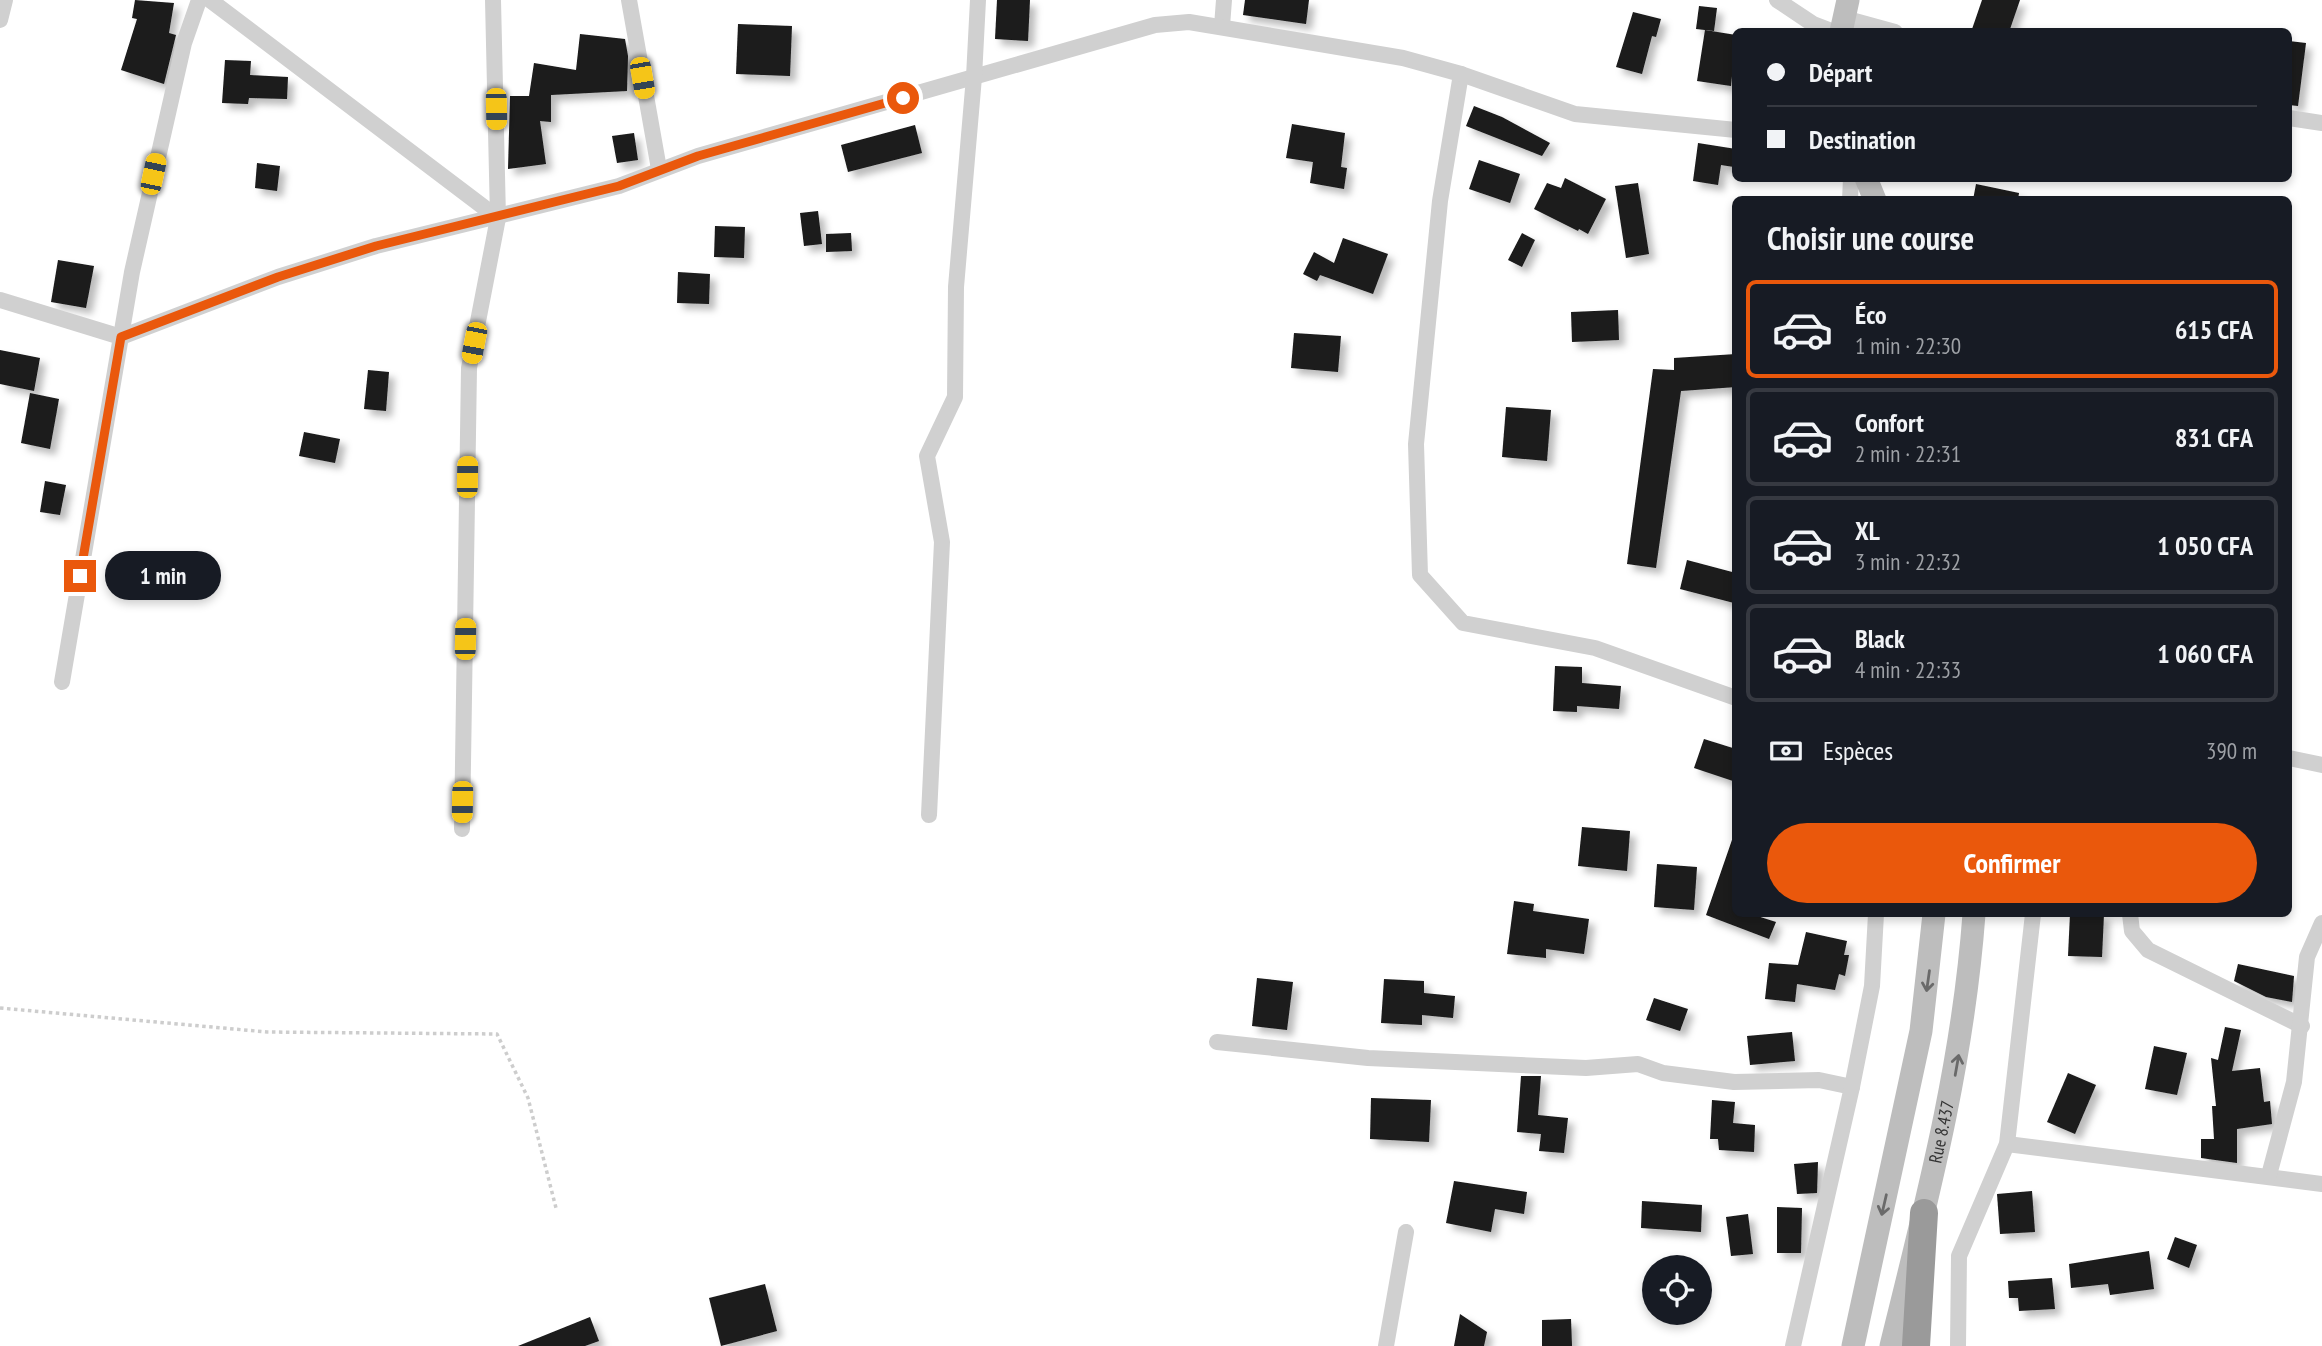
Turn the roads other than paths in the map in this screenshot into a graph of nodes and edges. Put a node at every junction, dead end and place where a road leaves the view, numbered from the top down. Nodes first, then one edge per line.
1 (5, 0) edge
2 (199, 0) edge
3 (210, 0) edge
4 (493, 0) edge
5 (629, 0) edge
6 (978, 0) edge
7 (1224, 0) edge
8 (1777, 0) edge
9 (0, 20) edge
10 (1842, 20) edge
11 (1222, 26) junction
12 (1877, 28) edge
13 (1461, 74) junction
14 (974, 77) junction
15 (2292, 118) edge
16 (2322, 123) edge
17 (1732, 130) edge
18 (659, 169) junction
19 (498, 218) junction
20 (0, 300) edge
21 (121, 337) junction
22 (62, 682) dead end
23 (1732, 697) edge
24 (2292, 759) edge
25 (2322, 765) edge
26 (929, 815) dead end
27 (462, 829) dead end
28 (1876, 917) edge
29 (1934, 917) edge
30 (1974, 917) edge
31 (2034, 917) edge
32 (2130, 917) edge
33 (2322, 923) edge
34 (2302, 1026) junction
35 (1217, 1042) dead end
36 (1852, 1087) junction
37 (2007, 1144) junction
38 (2269, 1175) junction
39 (2322, 1184) edge
40 (1924, 1213) junction
41 (1406, 1232) dead end
42 (1386, 1346) edge
43 (1793, 1346) edge
44 (1853, 1346) edge
45 (1891, 1346) edge
46 (1916, 1346) edge
47 (1958, 1346) edge

1 - 9 street
2 - 21 street
3 - 19 street
4 - 19 street
5 - 18 street
6 - 14 street
7 - 11 street
8 - 10 street
10 - 12 street
11 - 13 street
11 - 14 street
13 - 17 street
13 - 23 street
14 - 18 street
14 - 26 street
15 - 16 street
18 - 19 street
19 - 21 street
19 - 27 street
20 - 21 street
21 - 22 street
24 - 25 street
28 - 36 street
29 -> 44 main road
40 -> 30 main road, Rue 8.437
31 - 37 street
32 - 34 street
33 - 34 street
34 - 38 street
35 - 36 street
36 - 43 street
37 - 38 street
37 - 47 street
38 - 39 street
40 - 45 main road, Rue 8.437
40 - 46 highway
41 - 42 street

